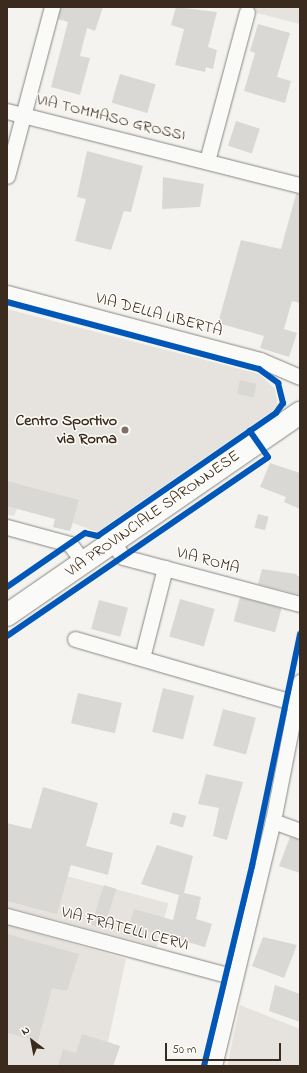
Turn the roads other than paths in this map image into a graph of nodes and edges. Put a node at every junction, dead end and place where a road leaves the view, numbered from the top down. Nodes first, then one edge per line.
1 (52, 7) edge
2 (247, 12) dead end
3 (7, 111) edge
4 (23, 115) junction
5 (208, 161) junction
6 (7, 176) edge
7 (300, 185) edge
8 (7, 293) edge
9 (300, 377) edge
10 (300, 413) edge
11 (7, 527) edge
12 (113, 543) junction
13 (84, 563) junction
14 (165, 568) junction
15 (300, 604) edge
16 (7, 616) edge
17 (75, 639) dead end
18 (142, 658) junction
19 (300, 682) edge
20 (296, 703) junction
21 (296, 730) edge
22 (273, 821) junction
23 (300, 831) edge
24 (7, 916) edge
25 (234, 977) junction
26 (214, 1066) edge

1 - 4 street
2 - 5 street
3 - 4 street, VIA TOMMASO GROSSI
4 - 5 street, VIA TOMMASO GROSSI
4 - 6 street
5 - 7 street, VIA TOMMASO GROSSI
8 - 9 street, VIA DELLA LIBERTÀ
10 - 12 main road, VIA PROVINCIALE SARONNESE
11 - 13 street
12 - 13 main road, VIA PROVINCIALE SARONNESE
12 - 14 street, VIA ROMA
13 - 16 main road, VIA PROVINCIALE SARONNESE
14 - 15 street, VIA ROMA
14 - 18 street
17 - 18 street
18 - 20 street
19 - 20 street
20 - 21 street
21 - 22 street
22 - 23 street
22 - 25 street
24 - 25 street, VIA FRATELLI CERVI
25 - 26 street

